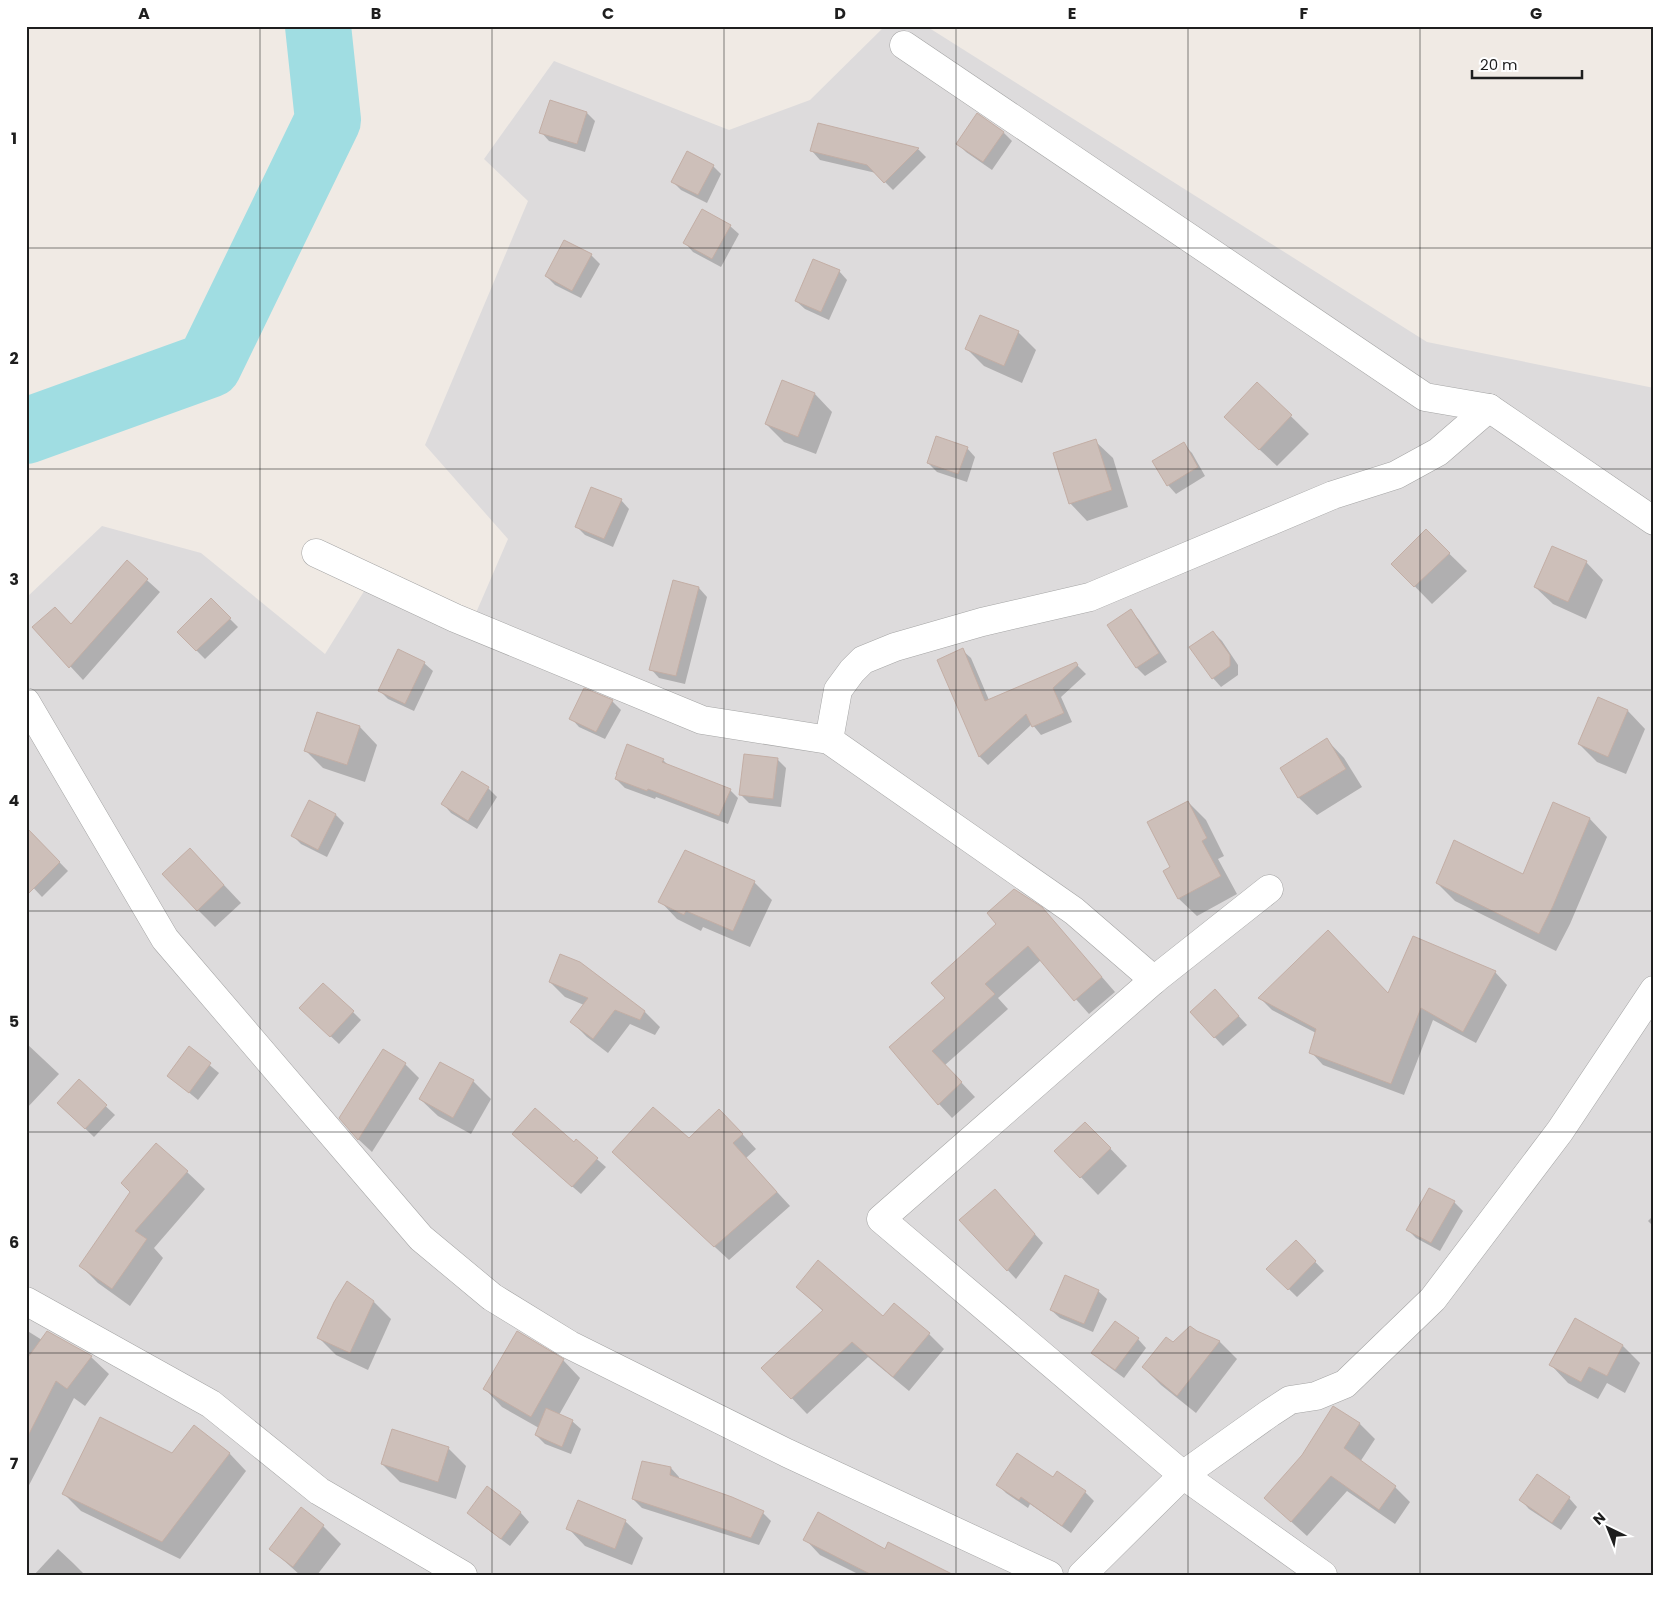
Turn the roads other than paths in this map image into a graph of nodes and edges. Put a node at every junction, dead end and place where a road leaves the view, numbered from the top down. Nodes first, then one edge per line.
1 (904, 46) dead end
2 (1489, 408) junction
3 (1654, 521) edge
4 (316, 553) dead end
5 (26, 702) edge
6 (829, 740) junction
7 (1269, 889) dead end
8 (1154, 980) junction
9 (1654, 990) edge
10 (26, 1301) edge
11 (1183, 1475) junction
12 (462, 1575) edge
13 (1049, 1575) edge
14 (1082, 1575) edge
15 (1323, 1575) edge

1 - 2 street
2 - 3 street
2 - 6 street
4 - 6 street
5 - 13 street
6 - 8 street
7 - 8 street
8 - 11 street
9 - 11 street
10 - 12 street
11 - 14 street
11 - 15 street

